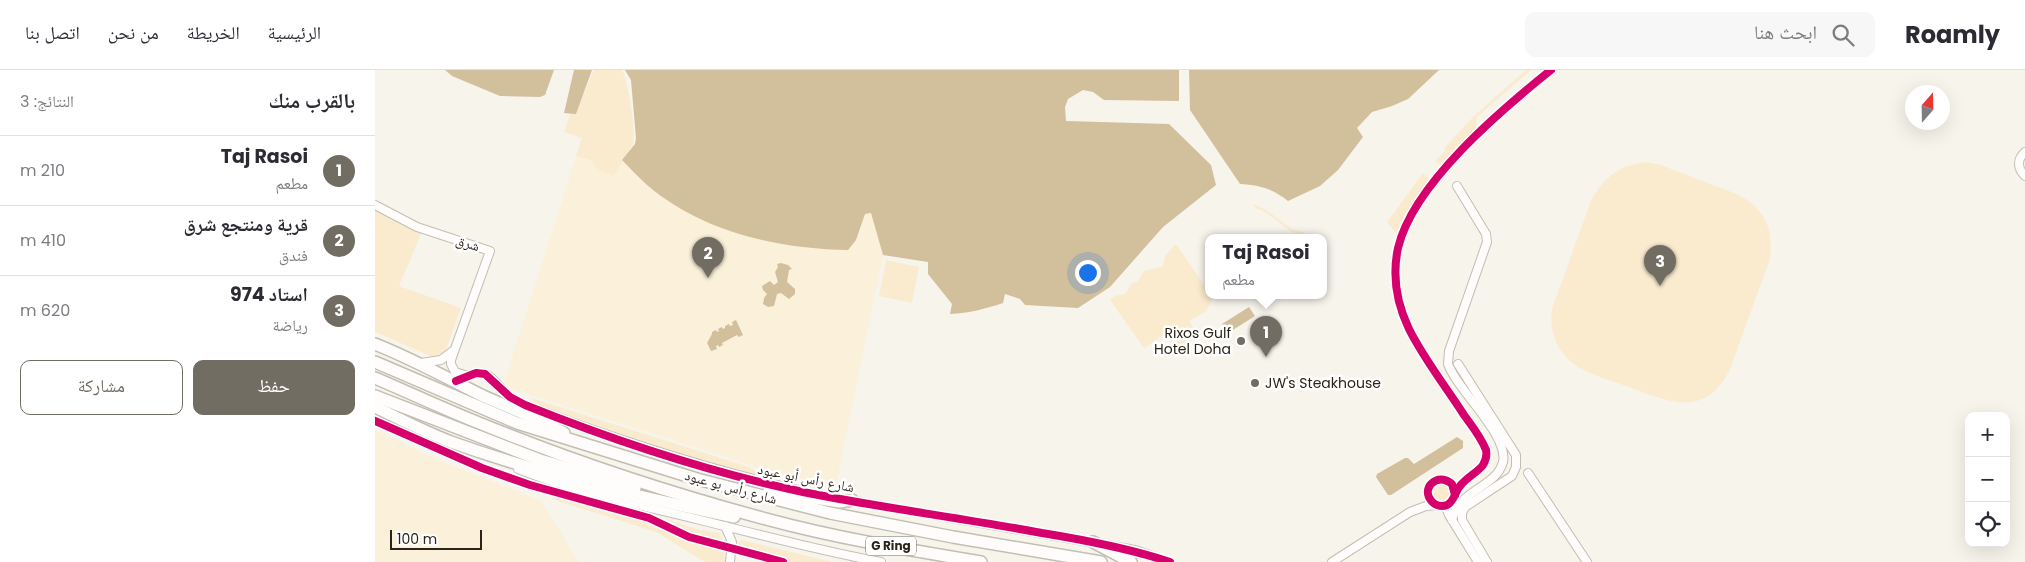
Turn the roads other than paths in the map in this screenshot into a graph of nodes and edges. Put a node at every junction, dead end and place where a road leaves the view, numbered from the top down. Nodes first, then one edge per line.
1 (1551, 70) edge
2 (2025, 152) edge
3 (2025, 176) edge
4 (1457, 186) dead end
5 (375, 205) edge
6 (375, 339) edge
7 (375, 344) edge
8 (391, 351) junction
9 (453, 352) junction
10 (375, 362) edge
11 (421, 364) junction
12 (1458, 364) dead end
13 (468, 376) junction
14 (375, 378) edge
15 (456, 381) junction
16 (375, 396) edge
17 (375, 407) edge
18 (451, 442) junction
19 (577, 443) junction
20 (1529, 473) dead end
21 (1470, 475) junction
22 (697, 479) junction
23 (1448, 481) junction
24 (1428, 491) junction
25 (1455, 495) junction
26 (852, 500) junction
27 (1446, 506) junction
28 (1410, 512) junction
29 (733, 517) junction
30 (766, 519) junction
31 (725, 526) junction
32 (743, 531) junction
33 (732, 542) junction
34 (1093, 542) junction
35 (730, 562) edge
36 (881, 562) edge
37 (981, 562) edge
38 (1101, 562) edge
39 (1131, 562) edge
40 (1171, 562) edge
41 (1332, 562) edge
42 (1477, 562) edge
43 (1487, 562) edge
44 (1587, 562) edge

1 - 21 street
2 - 3 street
4 - 27 street
5 - 9 street, شرق
6 - 8 highway
7 - 8 highway
8 - 11 highway
9 - 11 street
9 - 13 street
10 - 19 highway, شارع رأس بو عبود
11 - 15 highway
12 - 43 street
13 - 15 street
13 - 26 street, شارع رأس أبو عبود
14 - 30 highway, شارع رأس بو عبود
15 - 19 highway
16 - 29 highway
17 - 18 highway
18 - 29 highway
18 - 31 street
19 - 22 highway, شارع رأس بو عبود / G Ring
20 - 44 street
21 - 23 street
21 - 25 street
22 - 26 highway
22 - 38 highway, شارع رأس بو عبود / G Ring
23 - 24 street
23 - 25 street
24 - 27 street
24 - 28 street
25 - 27 street
26 - 34 street, شارع رأس أبو عبود
27 - 28 street
27 - 42 street
28 - 41 street
29 - 30 highway
30 - 37 highway, شارع رأس بو عبود / G Ring
31 - 32 street
31 - 33 street
32 - 33 street
32 - 36 street
33 - 35 street
34 - 39 highway
34 - 40 street, شارع رأس أبو عبود

